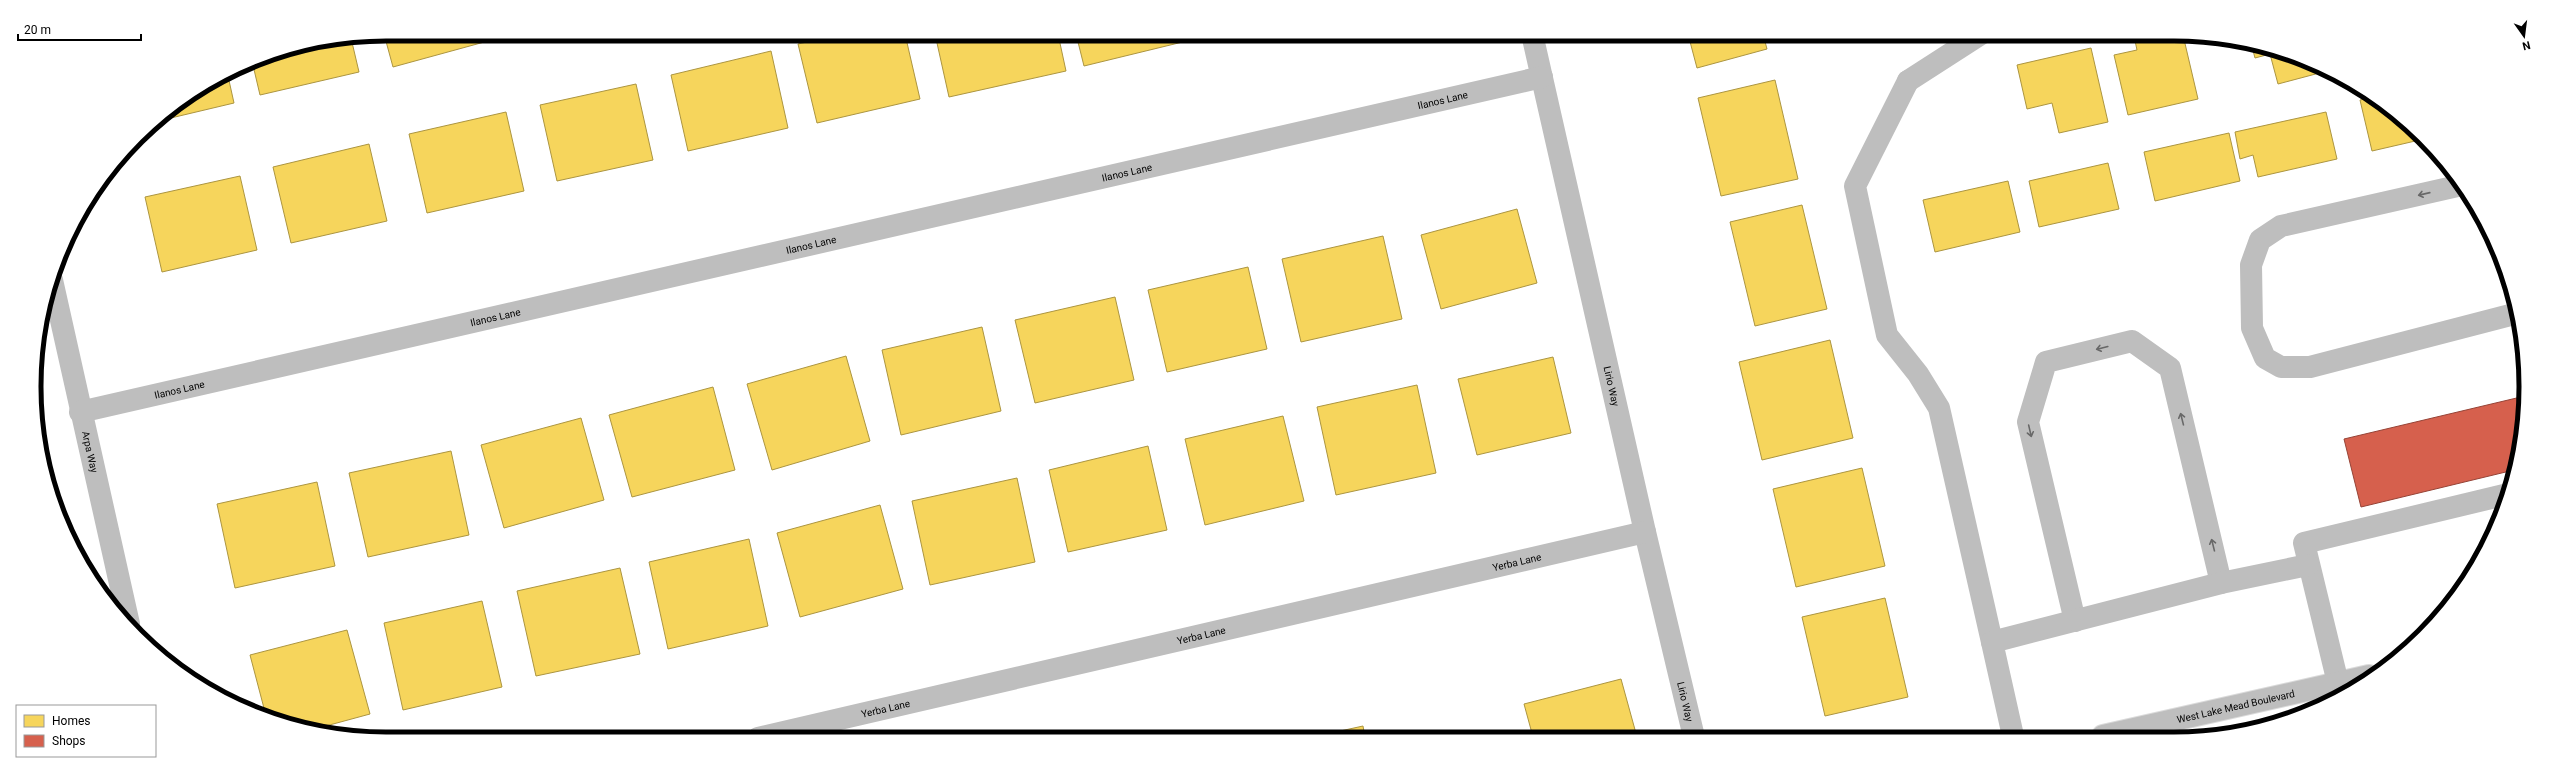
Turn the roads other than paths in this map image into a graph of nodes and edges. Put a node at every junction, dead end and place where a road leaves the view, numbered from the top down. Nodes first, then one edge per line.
1 (1534, 41) edge
2 (1970, 41) edge
3 (1542, 77) junction
4 (2455, 187) edge
5 (54, 292) edge
6 (2511, 315) edge
7 (80, 412) junction
8 (2502, 496) edge
9 (1645, 532) junction
10 (2308, 565) junction
11 (2221, 583) junction
12 (127, 614) edge
13 (2075, 621) junction
14 (1992, 642) junction
15 (2340, 689) edge
16 (784, 732) edge
17 (1693, 732) edge
18 (2012, 732) edge
19 (2123, 732) edge

1 - 3 street, Lirio Way
2 - 14 street
3 - 7 street, Ilanos Lane
3 - 9 street, Lirio Way
4 -> 6 street
5 - 7 street, Arpa Way
7 - 12 street, Arpa Way
8 - 10 street
9 - 16 street, Yerba Lane
9 - 17 street, Lirio Way
10 - 11 street
10 - 15 street
11 - 13 street
11 -> 13 street
13 - 14 street
14 - 18 street
15 - 19 street, West Lake Mead Boulevard

